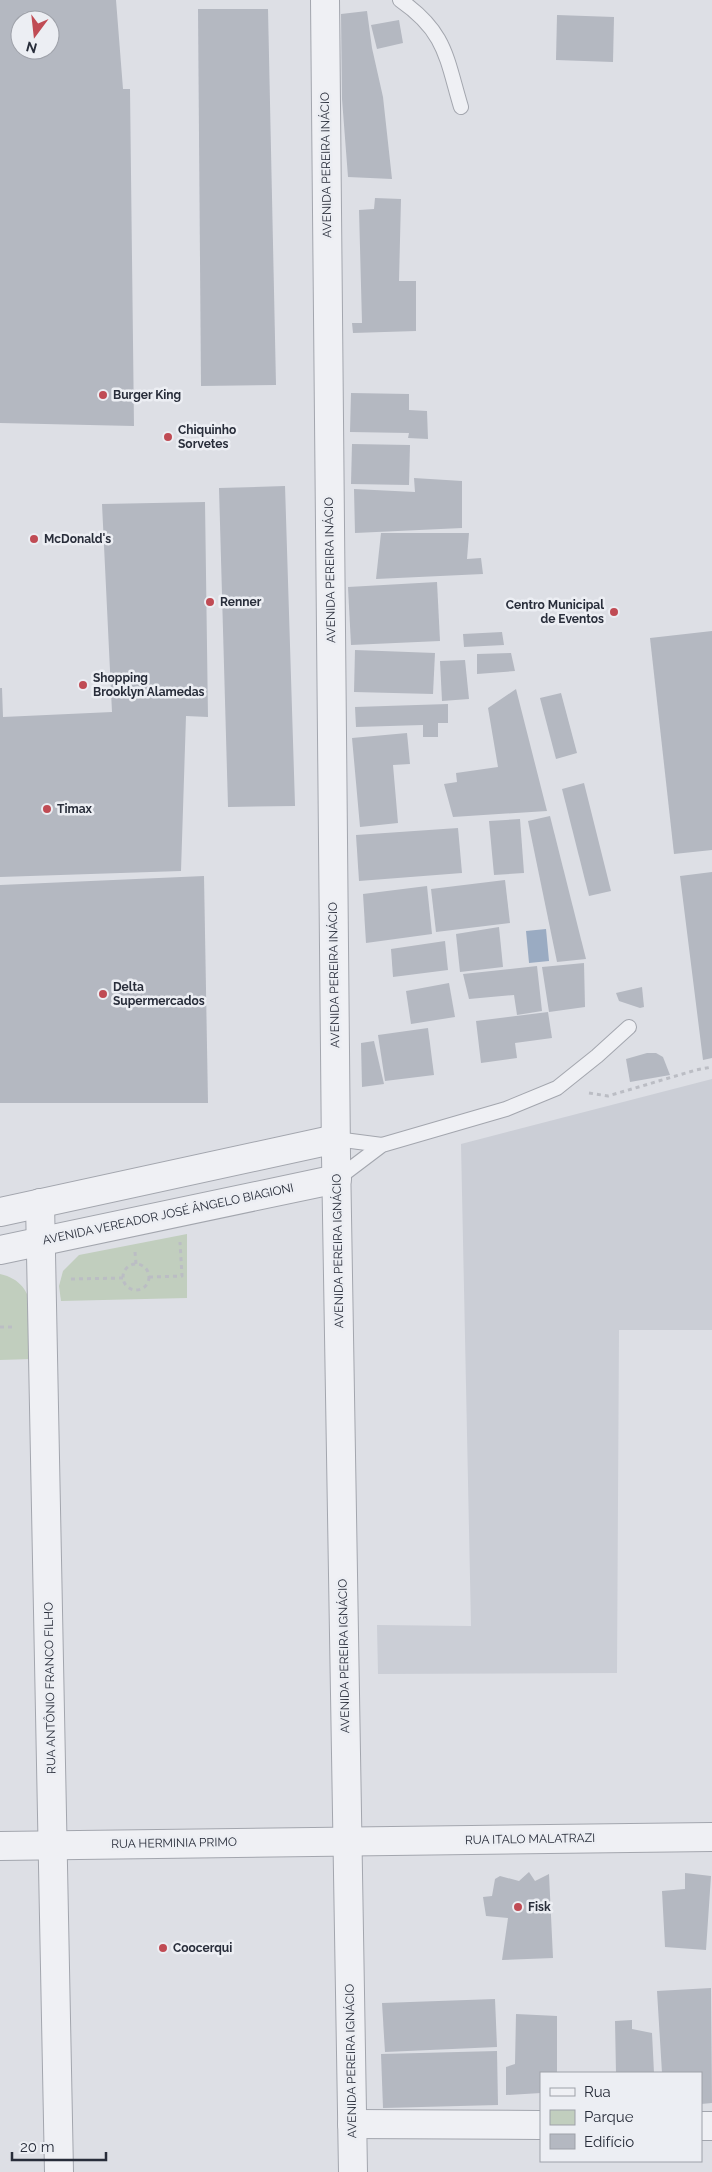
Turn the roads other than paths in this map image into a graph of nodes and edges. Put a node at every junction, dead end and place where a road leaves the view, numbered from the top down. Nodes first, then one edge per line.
1 (325, 0) edge
2 (400, 0) edge
3 (461, 107) dead end
4 (630, 1027) dead end
5 (336, 1139) junction
6 (382, 1144) junction
7 (337, 1179) junction
8 (40, 1203) junction
9 (0, 1212) edge
10 (41, 1241) junction
11 (0, 1250) edge
12 (712, 1837) edge
13 (347, 1841) junction
14 (52, 1845) junction
15 (0, 1846) edge
16 (352, 2124) junction
17 (540, 2125) edge
18 (59, 2172) edge
19 (353, 2172) edge

1 - 5 street, AVENIDA PEREIRA INÁCIO
2 - 3 lane
4 - 6 lane
5 - 6 lane
5 - 7 street, AVENIDA PEREIRA IGNÁCIO
5 - 8 street
6 - 7 lane
7 - 10 street, AVENIDA VEREADOR JOSÉ ÂNGELO BIAGIONI
7 - 13 street, AVENIDA PEREIRA IGNÁCIO
8 - 9 street
8 - 10 street, RUA ANTÔNIO FRANCO FILHO
10 - 11 street, AVENIDA VEREADOR JOSÉ ÂNGELO BIAGIONI
10 - 14 street, RUA ANTÔNIO FRANCO FILHO
12 - 13 street, RUA ITALO MALATRAZI
13 - 14 street, RUA HERMINIA PRIMO
13 - 16 street, AVENIDA PEREIRA IGNÁCIO
14 - 15 street, RUA HERMINIA PRIMO
14 - 18 street, RUA ANTÔNIO FRANCO FILHO
16 - 17 street
16 - 19 street, AVENIDA PEREIRA IGNÁCIO

